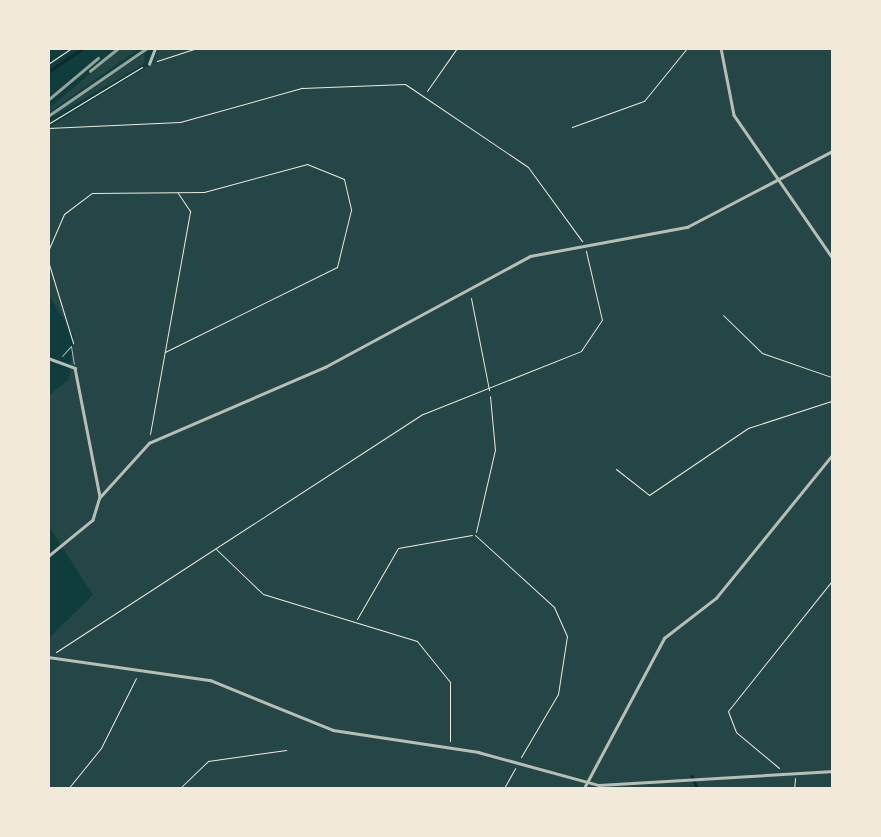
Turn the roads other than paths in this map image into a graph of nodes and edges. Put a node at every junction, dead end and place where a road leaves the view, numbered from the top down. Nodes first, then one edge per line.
1 (155, 48) edge
2 (720, 48) edge
3 (149, 64) road end
4 (834, 150) edge
5 (776, 174) junction
6 (834, 260) edge
7 (62, 356) junction
8 (48, 358) edge
9 (75, 368) junction
10 (834, 453) edge
11 (100, 496) junction
12 (48, 557) edge
13 (49, 657) edge
14 (834, 770) edge
15 (586, 782) junction
16 (583, 790) edge

1 - 3 street
2 - 5 street
4 - 5 street
5 - 6 street
5 - 11 street
7 - 8 street
7 - 9 street
7 - 9 lane
9 - 11 street
10 - 15 street
11 - 12 street
13 - 15 street
14 - 15 street
15 - 16 street

